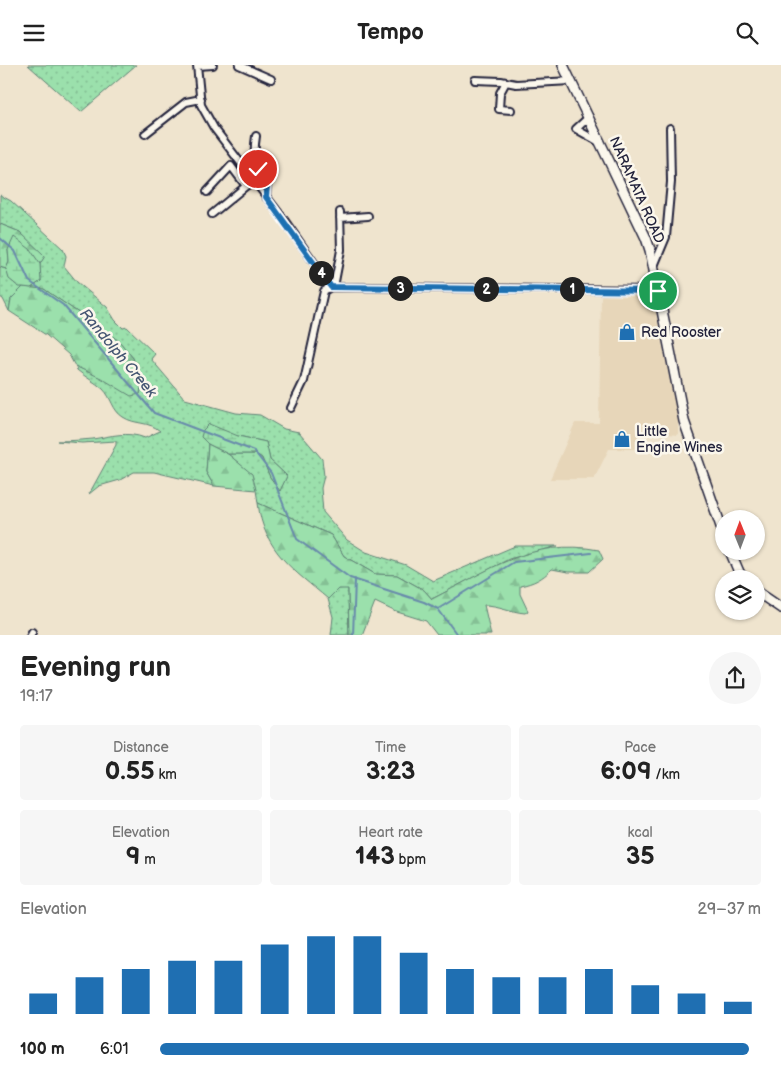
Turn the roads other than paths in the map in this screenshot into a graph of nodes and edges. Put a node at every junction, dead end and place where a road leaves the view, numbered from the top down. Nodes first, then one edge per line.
1 (197, 65) edge
2 (213, 65) edge
3 (239, 65) edge
4 (563, 65) edge
5 (271, 79) dead end
6 (475, 79) dead end
7 (571, 81) junction
8 (506, 82) junction
9 (201, 99) junction
10 (511, 110) dead end
11 (589, 117) junction
12 (670, 128) dead end
13 (145, 134) dead end
14 (256, 136) dead end
15 (600, 142) junction
16 (254, 181) junction
17 (246, 186) junction
18 (207, 192) dead end
19 (266, 197) junction
20 (212, 214) dead end
21 (368, 216) dead end
22 (653, 267) junction
23 (332, 287) junction
24 (658, 291) junction
25 (291, 409) dead end
26 (715, 510) edge
27 (765, 597) edge
28 (781, 608) edge

1 - 2 street
1 - 9 street
3 - 5 street
4 - 7 main road, NARAMATA ROAD
6 - 8 street
7 - 8 street
7 - 11 main road, NARAMATA ROAD
8 - 10 street
9 - 13 street
9 - 16 street
11 - 15 main road, NARAMATA ROAD
11 - 15 street
12 - 22 street
14 - 19 street
15 - 22 main road, NARAMATA ROAD
16 - 17 street
16 - 19 street
17 - 18 street
17 - 20 street
19 - 23 street
21 - 23 street
22 - 24 main road, NARAMATA ROAD
23 - 24 street
23 - 25 street
24 - 26 main road, NARAMATA ROAD
27 - 28 main road

